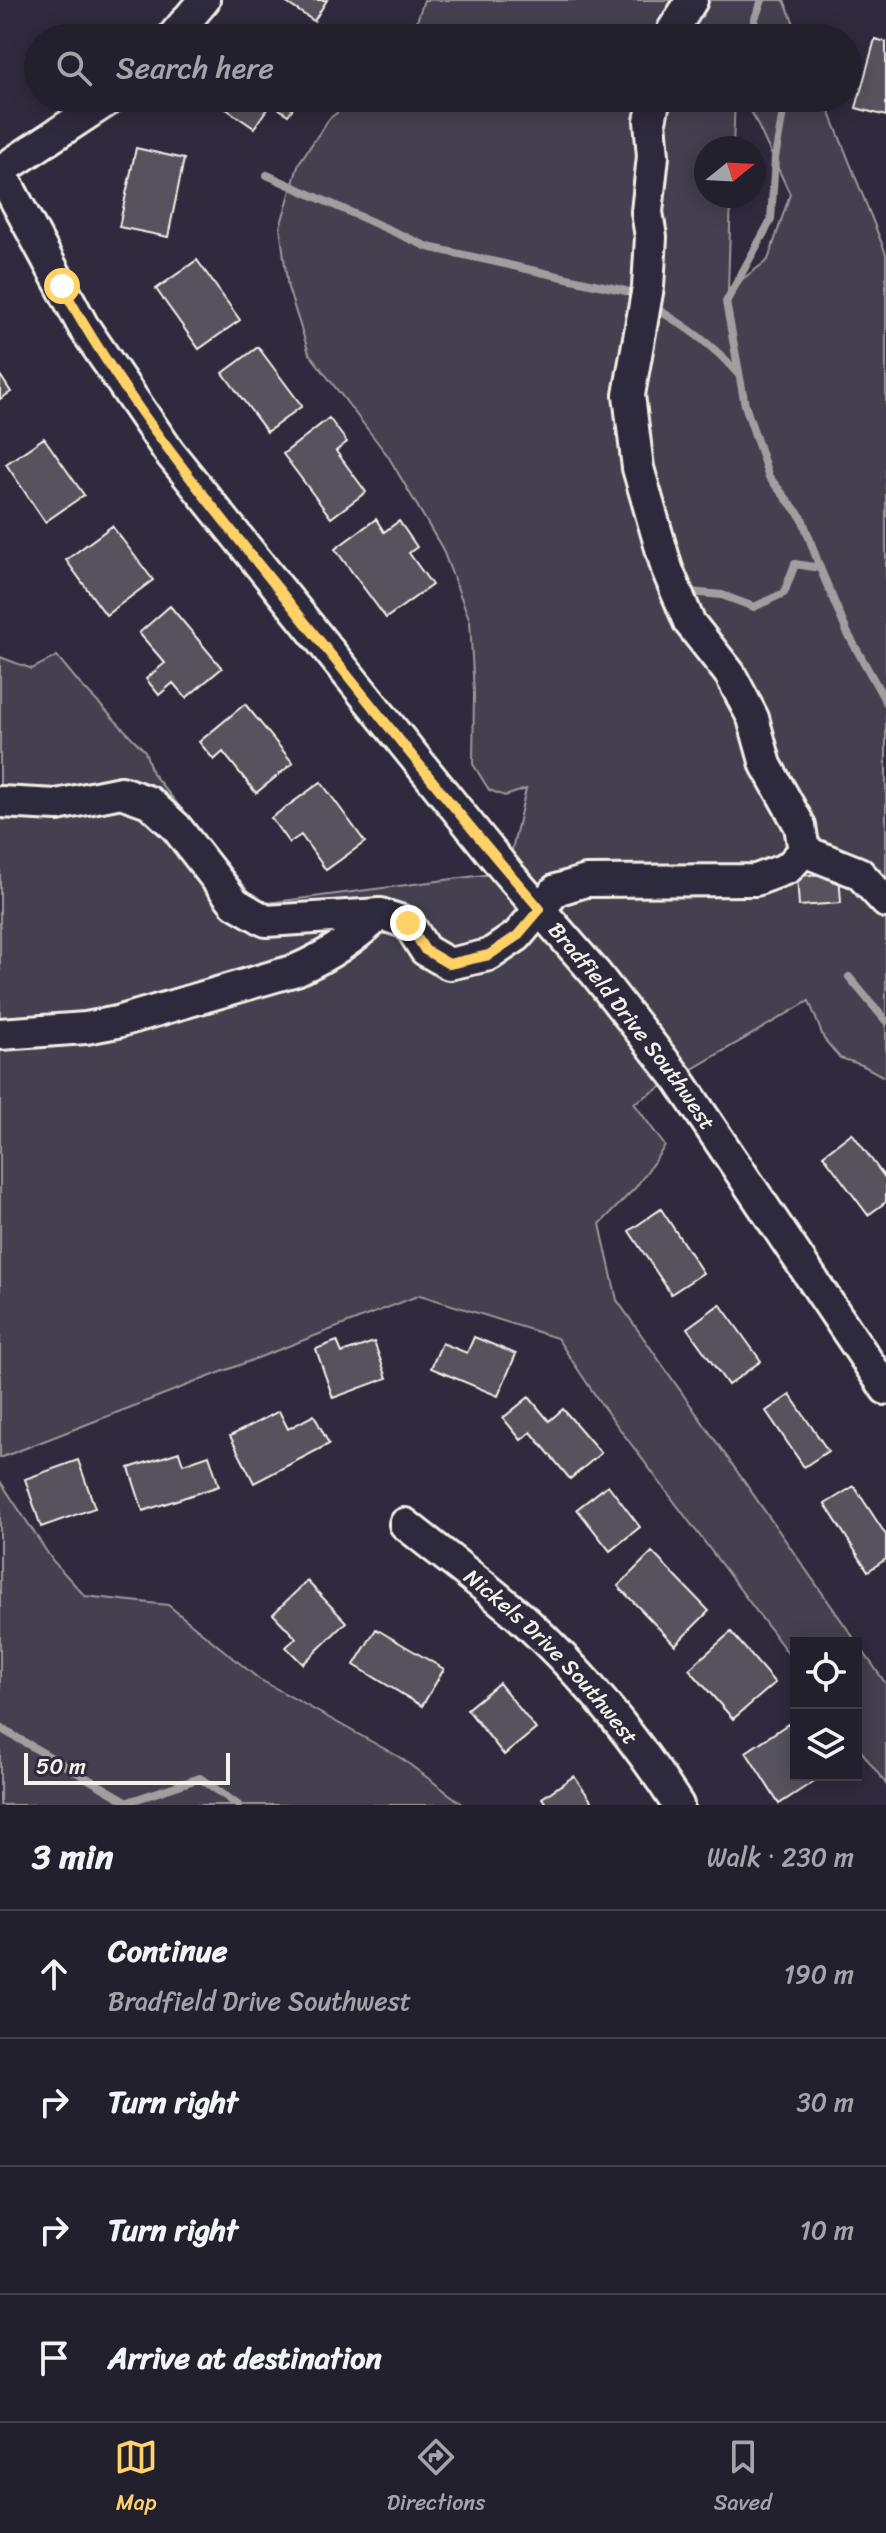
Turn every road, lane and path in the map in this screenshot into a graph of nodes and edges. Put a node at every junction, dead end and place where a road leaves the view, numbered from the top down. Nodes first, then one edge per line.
1 (204, 0) edge
2 (692, 0) edge
3 (184, 24) edge
4 (677, 24) edge
5 (90, 112) edge
6 (652, 112) edge
7 (0, 171) edge
8 (0, 802) edge
9 (804, 851) junction
10 (886, 902) edge
11 (540, 909) junction
12 (380, 914) junction
13 (0, 1034) edge
14 (886, 1389) edge
15 (405, 1524) dead end
16 (678, 1805) edge

1 - 3 street
2 - 4 street
5 - 7 street
6 - 9 street
7 - 11 street, Bradfield Drive Southwest
8 - 12 street
9 - 10 street
9 - 11 street
11 - 12 street
11 - 14 street, Bradfield Drive Southwest
12 - 13 street
15 - 16 street, Nickels Drive Southwest

